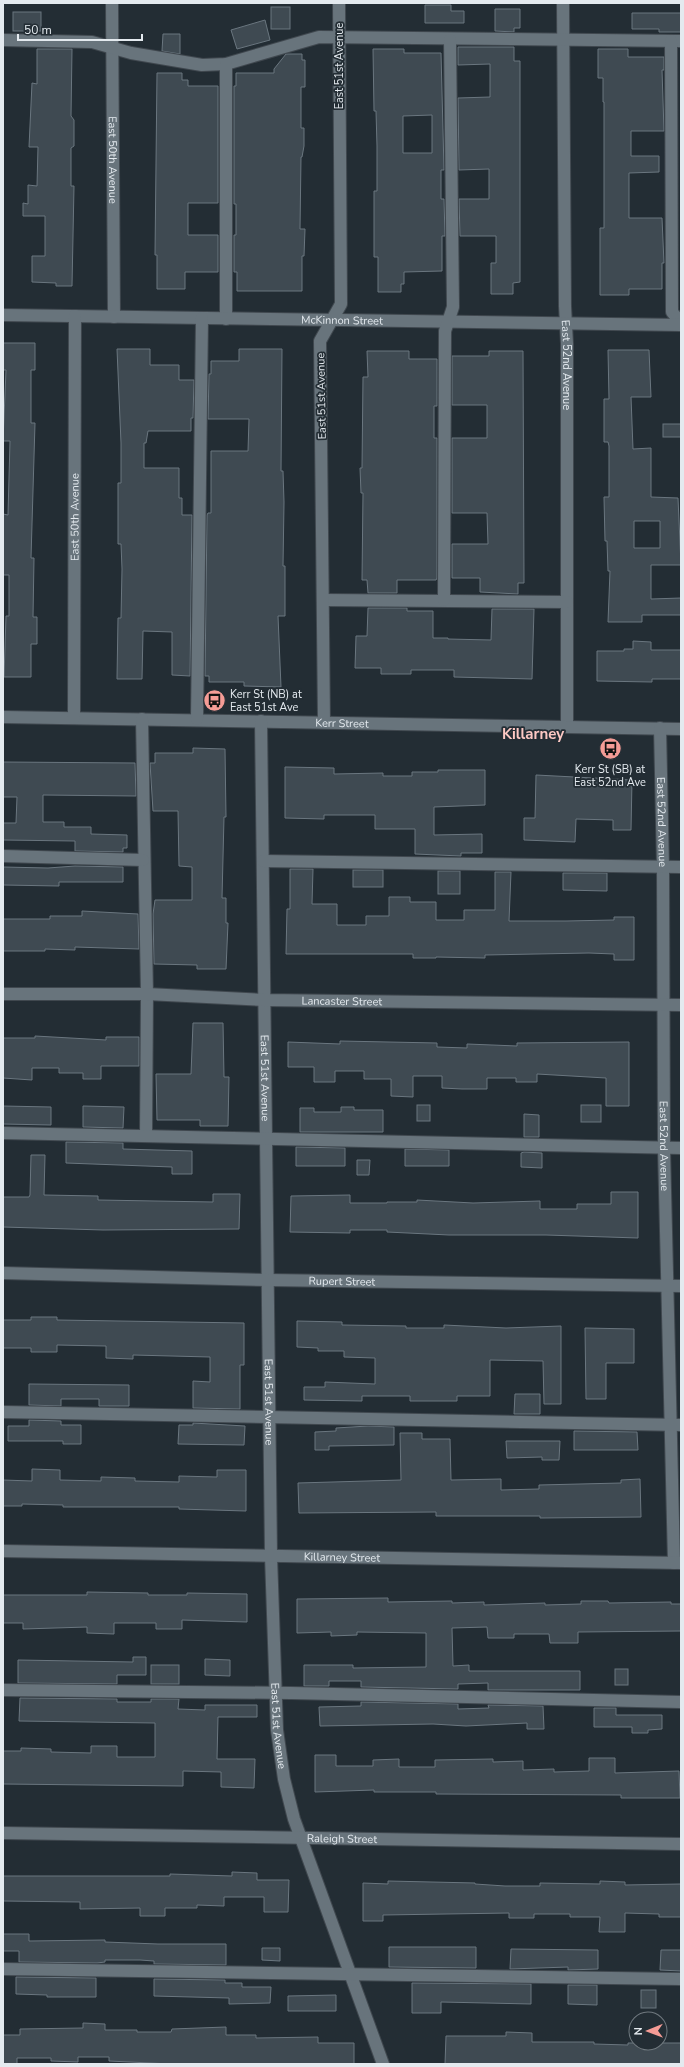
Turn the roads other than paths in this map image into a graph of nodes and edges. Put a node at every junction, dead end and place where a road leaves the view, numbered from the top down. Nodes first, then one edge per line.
1 (112, 3) edge
2 (339, 3) edge
3 (563, 3) edge
4 (339, 37) junction
5 (3, 40) edge
6 (450, 40) junction
7 (563, 40) junction
8 (676, 41) edge
9 (113, 48) junction
10 (226, 64) junction
11 (3, 315) edge
12 (75, 316) junction
13 (114, 317) junction
14 (202, 318) junction
15 (226, 319) junction
16 (332, 320) junction
17 (448, 322) junction
18 (566, 324) junction
19 (681, 324) edge
20 (324, 600) junction
21 (444, 600) junction
22 (567, 602) junction
23 (3, 716) edge
24 (74, 718) junction
25 (142, 719) junction
26 (197, 719) junction
27 (261, 721) junction
28 (324, 722) junction
29 (567, 727) junction
30 (660, 728) junction
31 (681, 728) edge
32 (3, 856) edge
33 (143, 860) junction
34 (262, 861) junction
35 (663, 867) junction
36 (681, 867) edge
37 (3, 994) edge
38 (147, 994) junction
39 (264, 1000) junction
40 (663, 1005) junction
41 (681, 1005) edge
42 (3, 1133) edge
43 (146, 1135) junction
44 (267, 1140) junction
45 (664, 1148) junction
46 (681, 1148) edge
47 (3, 1273) edge
48 (268, 1280) junction
49 (668, 1286) junction
50 (681, 1286) edge
51 (3, 1412) edge
52 (269, 1419) junction
53 (675, 1425) edge
54 (3, 1551) edge
55 (271, 1556) junction
56 (678, 1563) edge
57 (3, 1690) edge
58 (275, 1693) junction
59 (681, 1702) edge
60 (3, 1833) edge
61 (299, 1837) junction
62 (681, 1844) edge
63 (3, 1969) edge
64 (349, 1975) junction
65 (681, 1979) edge
66 (383, 2064) edge

1 - 9 street, East 50th Avenue
2 - 4 street, East 51st Avenue
3 - 7 street, East 52nd Avenue
4 - 6 street
4 - 10 street
4 - 16 street, East 51st Avenue
5 - 9 street
6 - 7 street
6 - 17 street
7 - 8 street
7 - 18 street, East 52nd Avenue
8 - 19 street
9 - 10 street
9 - 13 street, East 50th Avenue
10 - 15 street
11 - 12 street, McKinnon Street
12 - 13 street, McKinnon Street
12 - 24 street, East 50th Avenue
13 - 14 street, McKinnon Street
14 - 15 street, McKinnon Street
14 - 26 street
15 - 16 street, McKinnon Street
16 - 17 street, McKinnon Street
16 - 20 street, East 51st Avenue
17 - 18 street, McKinnon Street
17 - 21 street
18 - 19 street, McKinnon Street
18 - 22 street, East 52nd Avenue
20 - 21 street
20 - 28 street, East 51st Avenue
21 - 22 street
22 - 29 street, East 52nd Avenue
23 - 24 street, Kerr Street
24 - 25 street, Kerr Street
25 - 26 street, Kerr Street
25 - 33 street
26 - 27 street, Kerr Street
27 - 28 street, Kerr Street
27 - 34 street, East 51st Avenue
28 - 29 street, Kerr Street
29 - 30 street, Kerr Street
30 - 31 street, Kerr Street
30 - 35 street, East 52nd Avenue
32 - 33 street
33 - 38 street
34 - 35 street
34 - 39 street, East 51st Avenue
35 - 36 street
35 - 40 street, East 52nd Avenue
37 - 38 street, Lancaster Street
38 - 39 street, Lancaster Street
38 - 43 street
39 - 40 street, Lancaster Street
39 - 44 street, East 51st Avenue
40 - 41 street, Lancaster Street
40 - 45 street, East 52nd Avenue
42 - 43 street
43 - 44 street
44 - 45 street
44 - 48 street, East 51st Avenue
45 - 46 street
45 - 49 street, East 52nd Avenue
47 - 48 street, Rupert Street
48 - 49 street, Rupert Street
48 - 52 street, East 51st Avenue
49 - 50 street, Rupert Street
49 - 53 street, East 52nd Avenue
51 - 52 street
52 - 53 street
52 - 55 street, East 51st Avenue
53 - 56 street, East 52nd Avenue
54 - 55 street, Killarney Street
55 - 56 street, Killarney Street
55 - 58 street, East 51st Avenue
57 - 58 street
58 - 59 street
58 - 61 street, East 51st Avenue
60 - 61 street, Raleigh Street
61 - 62 street, Raleigh Street
61 - 64 street, East 51st Avenue
63 - 64 street
64 - 65 street
64 - 66 street, East 51st Avenue

